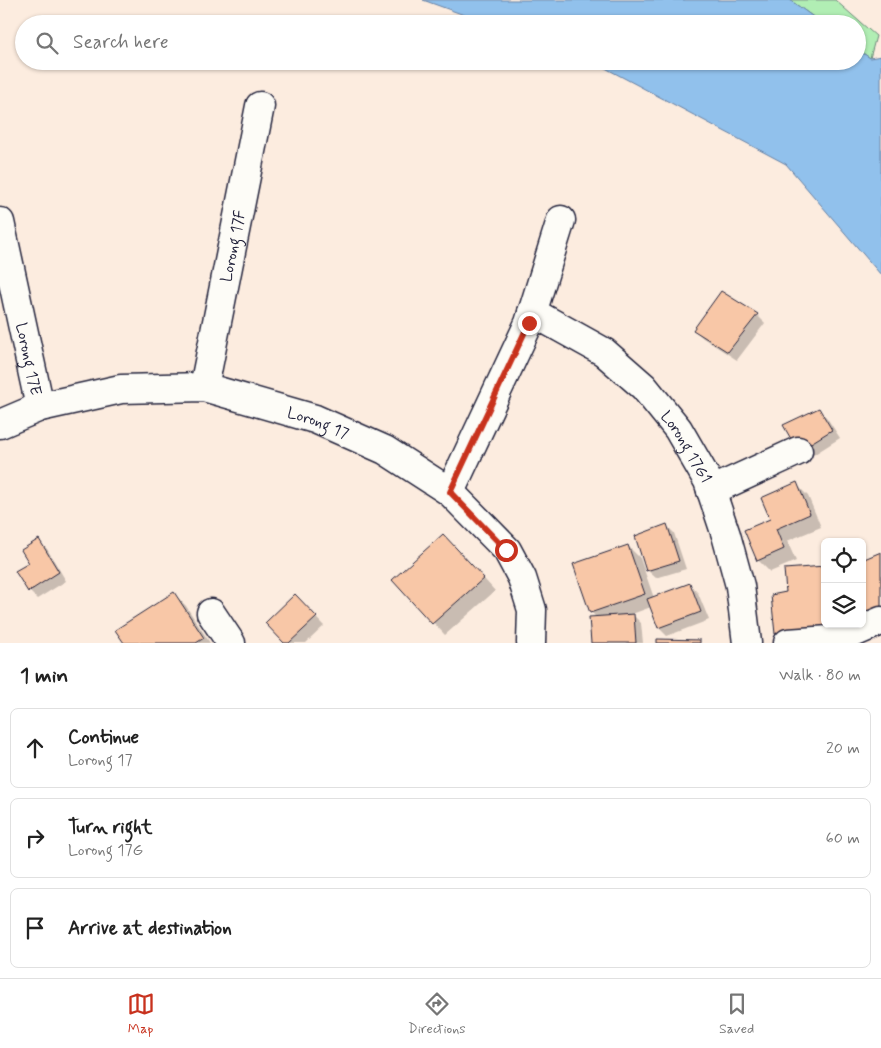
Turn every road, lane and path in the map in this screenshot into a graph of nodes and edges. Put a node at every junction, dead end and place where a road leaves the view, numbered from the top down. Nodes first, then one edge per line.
1 (260, 106) dead end
2 (561, 220) dead end
3 (0, 222) edge
4 (532, 312) junction
5 (204, 387) junction
6 (40, 407) junction
7 (0, 424) edge
8 (798, 451) dead end
9 (711, 491) junction
10 (450, 492) junction
11 (211, 613) dead end
12 (881, 622) edge
13 (232, 643) edge
14 (530, 643) edge
15 (748, 643) edge
16 (788, 643) edge

1 - 5 street, Lorong 17F
2 - 4 street
3 - 6 street, Lorong 17E
4 - 9 street, Lorong 17G1
4 - 10 street
5 - 6 street, Lorong 17
5 - 10 street, Lorong 17
6 - 7 street, Lorong 17
8 - 9 street
9 - 15 street, Lorong 17G1
10 - 14 street, Lorong 17
11 - 13 street
12 - 16 street

